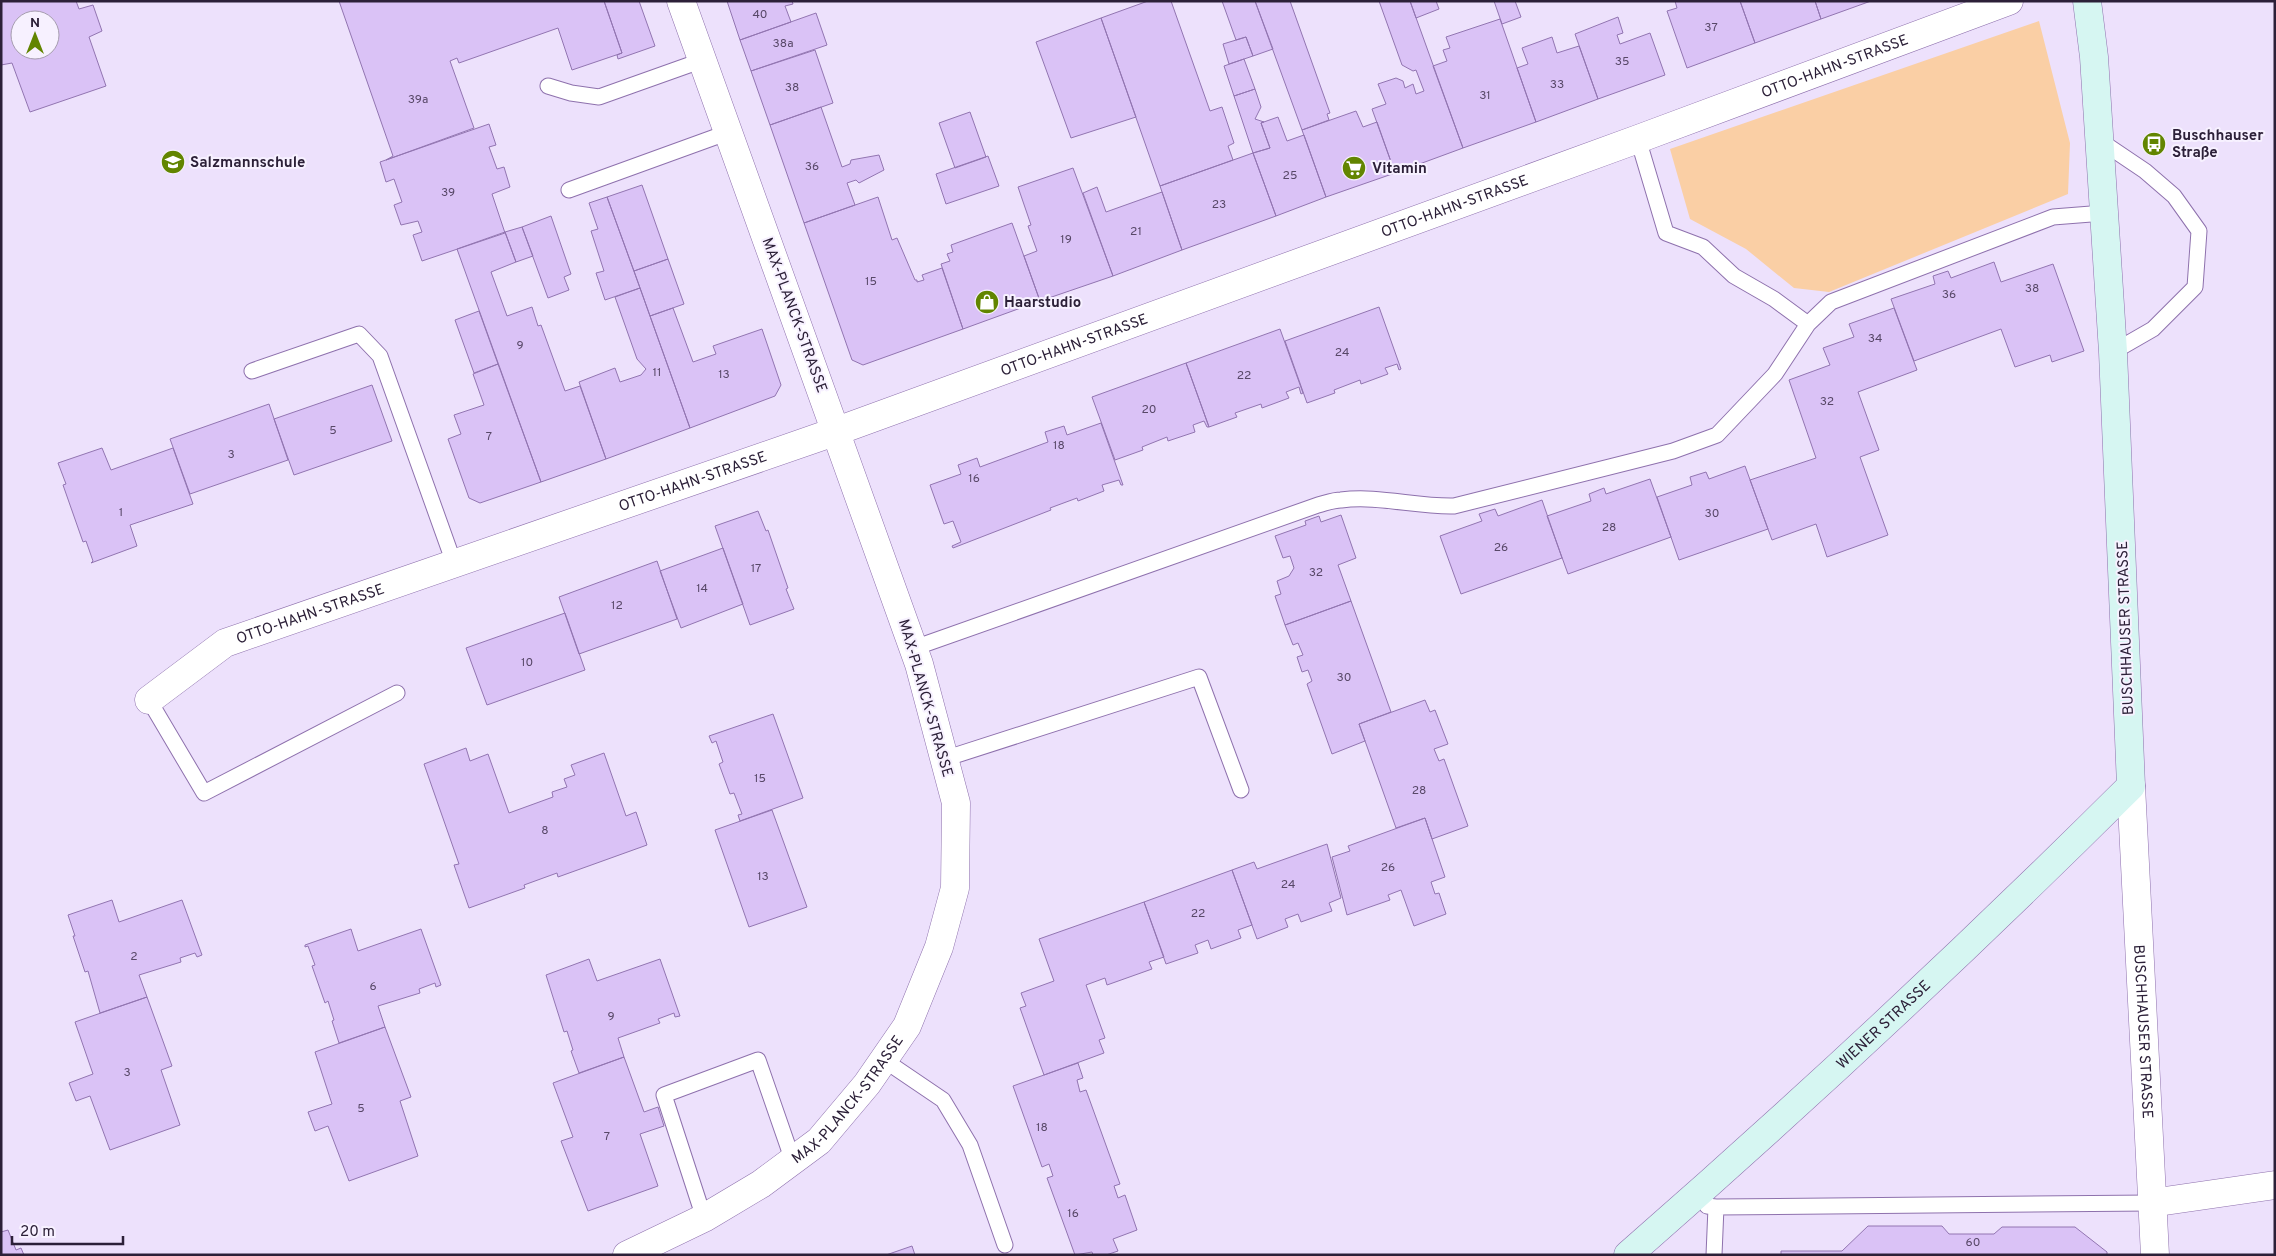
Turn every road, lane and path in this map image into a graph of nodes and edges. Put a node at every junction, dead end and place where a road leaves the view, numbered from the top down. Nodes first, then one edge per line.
1 (682, 1) edge
2 (2009, 1) edge
3 (2086, 1) edge
4 (702, 60) junction
5 (548, 86) dead end
6 (729, 132) junction
7 (1638, 139) junction
8 (2099, 140) junction
9 (569, 190) dead end
10 (2104, 214) junction
11 (1808, 324) junction
12 (2113, 352) junction
13 (252, 371) dead end
14 (837, 431) junction
15 (454, 563) junction
16 (914, 648) junction
17 (397, 693) dead end
18 (149, 700) joint
19 (944, 759) junction
20 (2131, 786) junction
21 (1242, 790) dead end
22 (884, 1060) junction
23 (793, 1161) junction
24 (2275, 1185) edge
25 (2151, 1203) junction
26 (1686, 1204) junction
27 (1716, 1207) junction
28 (704, 1218) junction
29 (1005, 1245) dead end
30 (627, 1255) edge
31 (1628, 1255) edge
32 (1714, 1255) edge
33 (2155, 1255) edge

1 - 4 street, MAX-PLANCK-STRASSE
2 - 7 street, OTTO-HAHN-STRASSE
3 - 8 street, BUSCHHAUSER STRASSE
4 - 5 lane
4 - 6 street, MAX-PLANCK-STRASSE
6 - 9 lane
6 - 14 street, MAX-PLANCK-STRASSE
7 - 11 lane
7 - 14 street, OTTO-HAHN-STRASSE
8 - 10 street, BUSCHHAUSER STRASSE
8 - 12 lane
10 - 11 lane
10 - 12 street, BUSCHHAUSER STRASSE
11 - 16 lane
12 - 20 street, BUSCHHAUSER STRASSE
13 - 15 lane
14 - 15 street, OTTO-HAHN-STRASSE
14 - 16 street, MAX-PLANCK-STRASSE
15 - 18 street, OTTO-HAHN-STRASSE
16 - 19 street, MAX-PLANCK-STRASSE
17 - 18 lane
19 - 21 lane
19 - 22 street, MAX-PLANCK-STRASSE
20 - 25 street, BUSCHHAUSER STRASSE
20 - 26 street, WIENER STRASSE
22 - 23 street, MAX-PLANCK-STRASSE
22 - 29 lane
23 - 28 street, MAX-PLANCK-STRASSE
23 - 28 lane
24 - 25 street
25 - 27 lane
25 - 33 street, BUSCHHAUSER STRASSE
26 - 27 lane
26 - 31 street, WIENER STRASSE
27 - 32 lane
28 - 30 street, MAX-PLANCK-STRASSE

